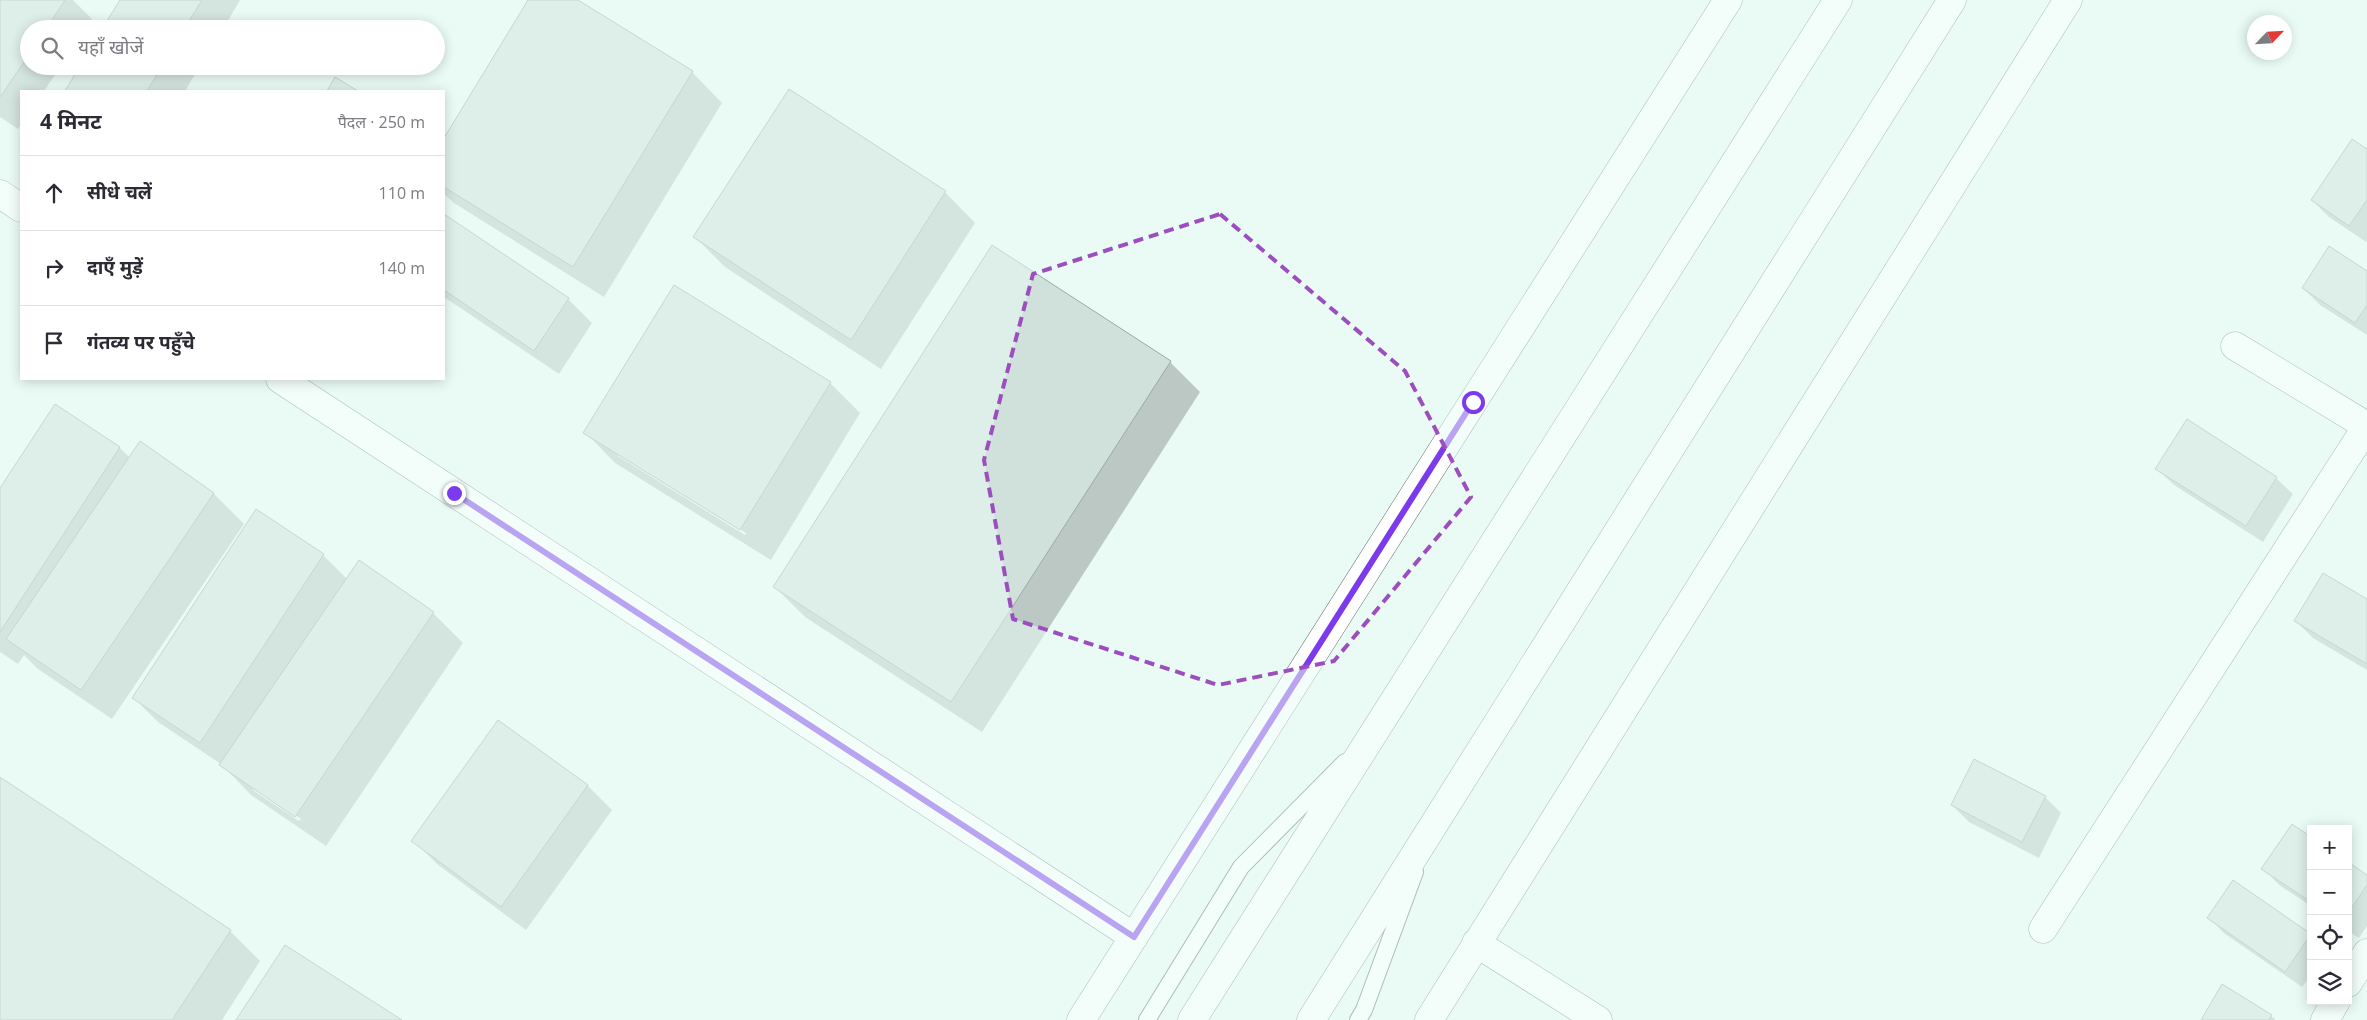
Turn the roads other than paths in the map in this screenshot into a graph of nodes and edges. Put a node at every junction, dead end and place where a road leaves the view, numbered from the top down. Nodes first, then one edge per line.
1 (1728, 0) edge
2 (1838, 0) edge
3 (1952, 0) edge
4 (2068, 0) edge
5 (0, 194) edge
6 (20, 207) edge
7 (2235, 346) dead end
8 (282, 380) edge
9 (2367, 426) edge
10 (1373, 733) junction
11 (1431, 830) junction
12 (2043, 929) dead end
13 (1134, 937) junction
14 (1476, 944) junction
15 (2367, 953) edge
16 (2352, 977) edge
17 (2333, 1005) edge
18 (1081, 1020) edge
19 (1147, 1020) edge
20 (1192, 1020) edge
21 (1310, 1020) edge
22 (1358, 1020) edge
23 (1429, 1020) edge
24 (1598, 1020) edge
25 (2324, 1020) edge

1 - 13 street
2 - 10 street
3 - 11 street
4 - 14 street
5 - 6 street
7 - 9 street
8 - 13 street
9 - 12 street
10 - 19 lane
10 - 20 street
11 - 21 street
11 - 22 lane
13 - 18 street
14 - 23 street
14 - 24 street
15 - 16 street
17 - 25 street

